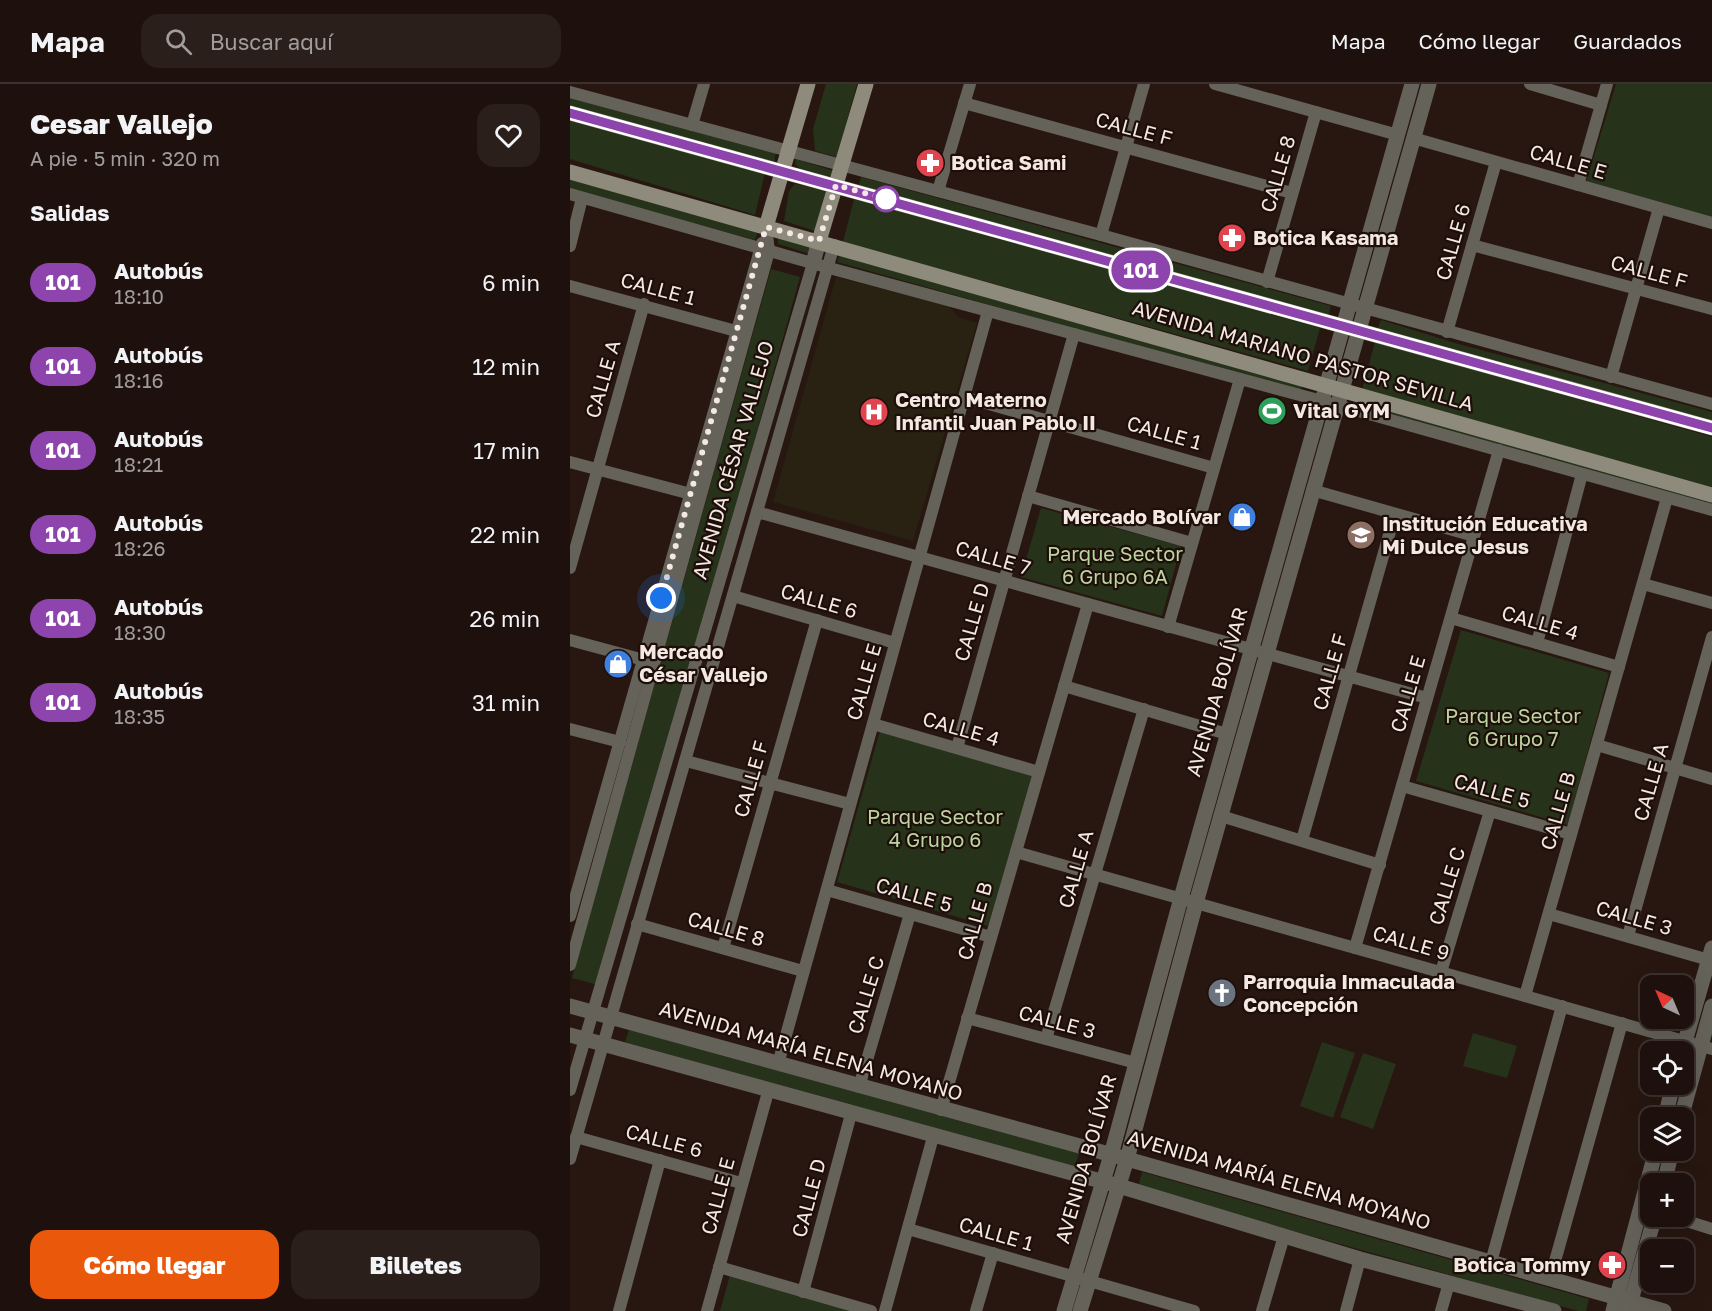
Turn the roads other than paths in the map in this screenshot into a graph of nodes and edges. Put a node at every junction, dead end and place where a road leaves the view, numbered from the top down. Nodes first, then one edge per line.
1 (704, 84) edge
2 (808, 84) edge
3 (866, 84) edge
4 (970, 84) edge
5 (1144, 84) edge
6 (1215, 84) edge
7 (1412, 84) edge
8 (1429, 84) edge
9 (1530, 84) edge
10 (1607, 84) edge
11 (1231, 86) edge
12 (570, 92) edge
13 (964, 103) junction
14 (1601, 105) junction
15 (1316, 112) junction
16 (570, 113) edge
17 (692, 125) junction
18 (1406, 137) junction
19 (1127, 147) junction
20 (788, 151) junction
21 (1496, 162) junction
22 (841, 166) junction
23 (782, 171) junction
24 (570, 172) edge
25 (836, 185) junction
26 (1578, 185) junction
27 (938, 192) junction
28 (1292, 193) junction
29 (576, 196) edge
30 (1659, 208) junction
31 (1712, 223) edge
32 (766, 227) junction
33 (1101, 235) junction
34 (826, 243) junction
35 (1472, 245) junction
36 (570, 246) edge
37 (765, 250) junction
38 (820, 266) junction
39 (1267, 282) junction
40 (570, 286) edge
41 (1636, 289) junction
42 (644, 304) junction
43 (1358, 308) junction
44 (1712, 309) edge
45 (988, 311) junction
46 (1344, 326) junction
47 (1359, 330) junction
48 (736, 332) junction
49 (1448, 332) junction
50 (1074, 334) junction
51 (1611, 377) junction
52 (1240, 379) junction
53 (1327, 384) junction
54 (1342, 388) junction
55 (964, 397) junction
56 (1329, 403) junction
57 (1712, 404) edge
58 (1049, 421) junction
59 (1712, 428) edge
60 (1499, 450) junction
61 (570, 462) edge
62 (1214, 468) junction
63 (597, 470) junction
64 (1582, 474) junction
65 (1312, 490) junction
66 (691, 494) junction
67 (1712, 495) edge
68 (1028, 496) junction
69 (1667, 498) junction
70 (1712, 510) edge
71 (757, 512) junction
72 (1395, 514) junction
73 (1474, 536) junction
74 (1192, 543) junction
75 (919, 557) junction
76 (570, 568) edge
77 (1004, 581) junction
78 (1643, 584) junction
79 (733, 596) junction
80 (1712, 603) edge
81 (1088, 604) junction
82 (1451, 618) junction
83 (817, 620) junction
84 (1168, 627) junction
85 (1712, 637) edge
86 (570, 640) edge
87 (895, 643) junction
88 (1537, 643) junction
89 (1251, 649) junction
90 (1267, 654) junction
91 (644, 660) junction
92 (1619, 667) junction
93 (1349, 677) junction
94 (1064, 686) junction
95 (1428, 698) junction
96 (1144, 709) junction
97 (873, 724) junction
98 (570, 729) edge
99 (1227, 734) junction
100 (620, 742) junction
101 (1597, 745) junction
102 (957, 748) junction
103 (686, 760) junction
104 (1675, 768) junction
105 (1039, 772) junction
106 (1712, 779) edge
107 (771, 783) junction
108 (1402, 786) junction
109 (850, 804) junction
110 (1490, 811) junction
111 (1221, 816) junction
112 (1571, 834) junction
113 (1302, 840) junction
114 (1016, 852) junction
115 (1380, 865) junction
116 (1095, 874) junction
117 (826, 890) junction
118 (1181, 898) junction
119 (1196, 903) junction
120 (910, 914) junction
121 (1549, 914) junction
122 (570, 916) edge
123 (638, 924) junction
124 (1628, 936) junction
125 (991, 937) junction
126 (723, 948) junction
127 (1356, 948) junction
128 (1710, 954) edge
129 (570, 965) edge
130 (803, 972) junction
131 (1441, 972) junction
132 (1525, 996) junction
133 (570, 1006) edge
134 (1562, 1006) junction
135 (1712, 1006) edge
136 (593, 1013) junction
137 (968, 1017) junction
138 (612, 1018) junction
139 (1622, 1023) junction
140 (577, 1037) edge
141 (1046, 1039) junction
142 (603, 1046) junction
143 (1695, 1047) edge
144 (778, 1064) junction
145 (1136, 1064) junction
146 (859, 1087) junction
147 (570, 1090) edge
148 (768, 1092) junction
149 (1683, 1107) edge
150 (941, 1110) junction
151 (851, 1114) junction
152 (576, 1137) junction
153 (933, 1137) junction
154 (1111, 1155) junction
155 (570, 1159) edge
156 (1127, 1159) junction
157 (660, 1160) junction
158 (1654, 1161) edge
159 (1102, 1182) junction
160 (741, 1183) junction
161 (1119, 1186) junction
162 (1694, 1223) edge
163 (1651, 1227) edge
164 (908, 1229) junction
165 (1712, 1229) edge
166 (1284, 1236) junction
167 (993, 1253) junction
168 (1360, 1259) junction
169 (1491, 1262) junction
170 (719, 1267) junction
171 (1073, 1276) junction
172 (1550, 1279) junction
173 (1089, 1281) junction
174 (1449, 1283) junction
175 (803, 1292) junction
176 (1622, 1305) edge
177 (1169, 1307) edge
178 (619, 1311) edge
179 (708, 1311) edge
180 (871, 1311) edge
181 (885, 1311) edge
182 (976, 1311) edge
183 (1064, 1311) edge
184 (1080, 1311) edge
185 (1194, 1311) edge
186 (1262, 1311) edge
187 (1346, 1311) edge
188 (1441, 1311) edge
189 (1554, 1311) edge
190 (1664, 1311) edge

1 - 17 street
2 - 20 main road, AVENIDA CÉSAR VALLEJO
3 - 22 main road, AVENIDA CÉSAR VALLEJO
4 - 13 street
5 - 19 street
6 - 11 street, CALLE E
7 - 18 street, AVENIDA BOLÍVAR
8 - 18 street, AVENIDA BOLÍVAR
9 - 14 street
10 - 14 street
11 - 15 street, CALLE E
12 - 17 street
13 - 19 street, CALLE F
13 - 27 street
14 - 26 street
15 - 18 street, CALLE E
15 - 28 street, CALLE 8
16 - 23 main road, AVENIDA MARIANO PASTOR SEVILLA
17 - 20 street
18 - 21 street, CALLE E
18 - 43 street, AVENIDA BOLÍVAR
19 - 28 street, CALLE F
19 - 33 street
20 - 22 street
20 - 23 main road, AVENIDA CÉSAR VALLEJO
21 - 26 street, CALLE E
21 - 35 street, CALLE 6
22 - 25 main road, AVENIDA CÉSAR VALLEJO
22 - 27 street
23 - 25 main road, AVENIDA MARIANO PASTOR SEVILLA
23 - 32 main road, AVENIDA CÉSAR VALLEJO
24 - 32 main road, AVENIDA MARIANO PASTOR SEVILLA
25 - 34 main road, AVENIDA CÉSAR VALLEJO
25 - 46 main road, AVENIDA MARIANO PASTOR SEVILLA
26 - 30 street, CALLE E
27 - 33 street
28 - 39 street, CALLE 8
29 - 36 street
29 - 37 street, AVENIDA MARIANO PASTOR SEVILLA
30 - 31 street, CALLE E
30 - 41 street
32 - 34 main road, AVENIDA MARIANO PASTOR SEVILLA
32 - 37 street, AVENIDA CÉSAR VALLEJO
33 - 39 street
34 - 38 street, AVENIDA CÉSAR VALLEJO
34 - 53 main road, AVENIDA MARIANO PASTOR SEVILLA
35 - 41 street, CALLE F
35 - 49 street, CALLE 6
37 - 38 street, AVENIDA MARIANO PASTOR SEVILLA
37 - 48 street, AVENIDA CÉSAR VALLEJO
37 - 129 street, AVENIDA CÉSAR VALLEJO
38 - 45 street, AVENIDA MARIANO PASTOR SEVILLA
38 - 71 street, AVENIDA CÉSAR VALLEJO
38 - 136 street, AVENIDA CÉSAR VALLEJO
39 - 43 street
40 - 42 street, CALLE 1
41 - 44 street, CALLE F
41 - 51 street
42 - 48 street, CALLE 1
42 - 63 street, CALLE A
43 - 46 street, AVENIDA BOLÍVAR
43 - 47 street, AVENIDA BOLÍVAR
43 - 49 street
45 - 50 street, AVENIDA MARIANO PASTOR SEVILLA
45 - 55 street, CALLE E
46 - 47 main road, AVENIDA MARIANO PASTOR SEVILLA
46 - 53 street, AVENIDA BOLÍVAR
47 - 54 street, AVENIDA BOLÍVAR
47 - 59 main road, AVENIDA MARIANO PASTOR SEVILLA
48 - 66 street, AVENIDA CÉSAR VALLEJO
49 - 51 street
50 - 52 street, AVENIDA MARIANO PASTOR SEVILLA
50 - 58 street, CALLE D
51 - 57 street
52 - 56 street, AVENIDA MARIANO PASTOR SEVILLA
52 - 62 street
53 - 54 main road, AVENIDA MARIANO PASTOR SEVILLA
53 - 56 street, AVENIDA BOLÍVAR
54 - 56 street, AVENIDA BOLÍVAR
54 - 67 main road, AVENIDA MARIANO PASTOR SEVILLA
55 - 58 street, CALLE 1
55 - 75 street, CALLE E
56 - 60 street, AVENIDA MARIANO PASTOR SEVILLA
56 - 65 street, AVENIDA BOLÍVAR
56 - 89 street, AVENIDA BOLÍVAR
58 - 62 street, CALLE 1
58 - 68 street, CALLE D
60 - 64 street, AVENIDA MARIANO PASTOR SEVILLA
60 - 73 street, CALLE E
61 - 63 street
62 - 74 street
63 - 66 street
63 - 76 street, CALLE A
64 - 69 street, AVENIDA MARIANO PASTOR SEVILLA
64 - 88 street
65 - 72 street
65 - 90 street, AVENIDA BOLÍVAR
66 - 91 street, AVENIDA CÉSAR VALLEJO
68 - 74 street
68 - 77 street, CALLE D
69 - 70 street, AVENIDA MARIANO PASTOR SEVILLA
69 - 78 street, CALLE B
71 - 75 street, CALLE 7
71 - 79 street, AVENIDA CÉSAR VALLEJO
72 - 73 street
72 - 93 street, CALLE F
73 - 82 street, CALLE E
74 - 84 street
75 - 77 street, CALLE 7
75 - 87 street, CALLE E
77 - 81 street, CALLE 7
77 - 102 street, CALLE D
78 - 80 street
78 - 92 street, CALLE B
79 - 83 street, CALLE 6
79 - 103 street, AVENIDA CÉSAR VALLEJO
81 - 84 street, CALLE 7
81 - 94 street, CALLE B
82 - 88 street, CALLE 4
82 - 95 street, CALLE E
83 - 87 street, CALLE 6
83 - 107 street, CALLE F
84 - 89 street, CALLE 7
85 - 104 street, CALLE A
86 - 91 street
87 - 97 street, CALLE E
88 - 92 street, CALLE 4
89 - 90 street, CALLE 7
89 - 99 street, AVENIDA BOLÍVAR
90 - 93 street, CALLE 7
90 - 111 street, AVENIDA BOLÍVAR
91 - 100 street, AVENIDA CÉSAR VALLEJO
92 - 101 street, CALLE B
93 - 95 street, CALLE 7
93 - 113 street, CALLE F
94 - 96 street
94 - 105 street, CALLE B
95 - 108 street, CALLE E
96 - 99 street
96 - 116 street, CALLE A
97 - 102 street, CALLE 4
97 - 109 street, CALLE E
98 - 100 street
99 - 118 street, AVENIDA BOLÍVAR
100 - 122 street, AVENIDA CÉSAR VALLEJO
101 - 104 street
101 - 112 street, CALLE B
102 - 105 street, CALLE 4
103 - 107 street
103 - 123 street, AVENIDA CÉSAR VALLEJO
104 - 106 street
104 - 124 street, CALLE A
105 - 114 street, CALLE B
107 - 109 street
107 - 126 street, CALLE F
108 - 110 street, CALLE 5
108 - 115 street, CALLE E
109 - 117 street, CALLE E
110 - 112 street, CALLE 5
110 - 131 street, CALLE C
111 - 113 street
111 - 119 street, AVENIDA BOLÍVAR
112 - 121 street, CALLE B
113 - 115 street
114 - 116 street, CALLE 9
114 - 125 street, CALLE B
115 - 127 street, CALLE E
116 - 118 street, CALLE 9
116 - 141 street, CALLE A
117 - 120 street, CALLE 5
117 - 130 street, CALLE E
118 - 119 street, CALLE 9
118 - 145 street, AVENIDA BOLÍVAR
119 - 127 street, CALLE 9
119 - 156 street, AVENIDA BOLÍVAR
120 - 125 street, CALLE 5
120 - 146 street, CALLE C
121 - 124 street, CALLE 3
121 - 132 street, CALLE B
123 - 126 street, CALLE 8
123 - 138 street, AVENIDA CÉSAR VALLEJO
124 - 128 street, CALLE 3
125 - 137 street, CALLE B
126 - 130 street, CALLE 8
127 - 131 street, CALLE 9
128 - 143 street
130 - 144 street, CALLE E
131 - 132 street, CALLE 9
132 - 134 street, CALLE 9
133 - 136 street, AVENIDA MARÍA ELENA MOYANO
134 - 139 street, CALLE 9
134 - 169 street
135 - 143 street
136 - 138 street, AVENIDA MARÍA ELENA MOYANO
136 - 140 street, AVENIDA CÉSAR VALLEJO
137 - 141 street, CALLE 3
137 - 150 street, CALLE B
138 - 142 street, AVENIDA CÉSAR VALLEJO
138 - 144 street, AVENIDA MARÍA ELENA MOYANO
139 - 143 street, CALLE 9
139 - 172 street
140 - 142 street
140 - 147 street, AVENIDA CÉSAR VALLEJO
141 - 145 street, CALLE 3
142 - 148 street
142 - 152 street, AVENIDA CÉSAR VALLEJO
143 - 149 street
144 - 146 street, AVENIDA MARÍA ELENA MOYANO
145 - 154 street, AVENIDA BOLÍVAR
146 - 150 street, AVENIDA MARÍA ELENA MOYANO
148 - 151 street
148 - 160 street, CALLE E
150 - 154 street, AVENIDA MARÍA ELENA MOYANO
151 - 153 street
151 - 175 street, CALLE D
152 - 155 street, AVENIDA CÉSAR VALLEJO
152 - 157 street, CALLE 6
153 - 159 street
153 - 164 street
154 - 156 street, AVENIDA MARÍA ELENA MOYANO
154 - 159 street, AVENIDA BOLÍVAR
156 - 161 street, AVENIDA BOLÍVAR
156 - 169 street, AVENIDA MARÍA ELENA MOYANO
157 - 160 street, CALLE 6
157 - 178 street
158 - 176 street
159 - 161 street
159 - 171 street, AVENIDA BOLÍVAR
160 - 170 street, CALLE E
161 - 166 street
161 - 173 street, AVENIDA BOLÍVAR
162 - 165 street
163 - 176 street
164 - 167 street, CALLE 1
164 - 181 street
166 - 168 street
166 - 186 street
167 - 171 street, CALLE 1
167 - 182 street
168 - 174 street
168 - 187 street
169 - 172 street, AVENIDA MARÍA ELENA MOYANO
170 - 175 street
170 - 179 street, CALLE E
171 - 173 street
171 - 183 street, AVENIDA BOLÍVAR
172 - 176 street, AVENIDA MARÍA ELENA MOYANO
173 - 177 street
173 - 184 street, AVENIDA BOLÍVAR
174 - 188 street
174 - 189 street
175 - 180 street
176 - 190 street, AVENIDA MARÍA ELENA MOYANO
177 - 185 street

